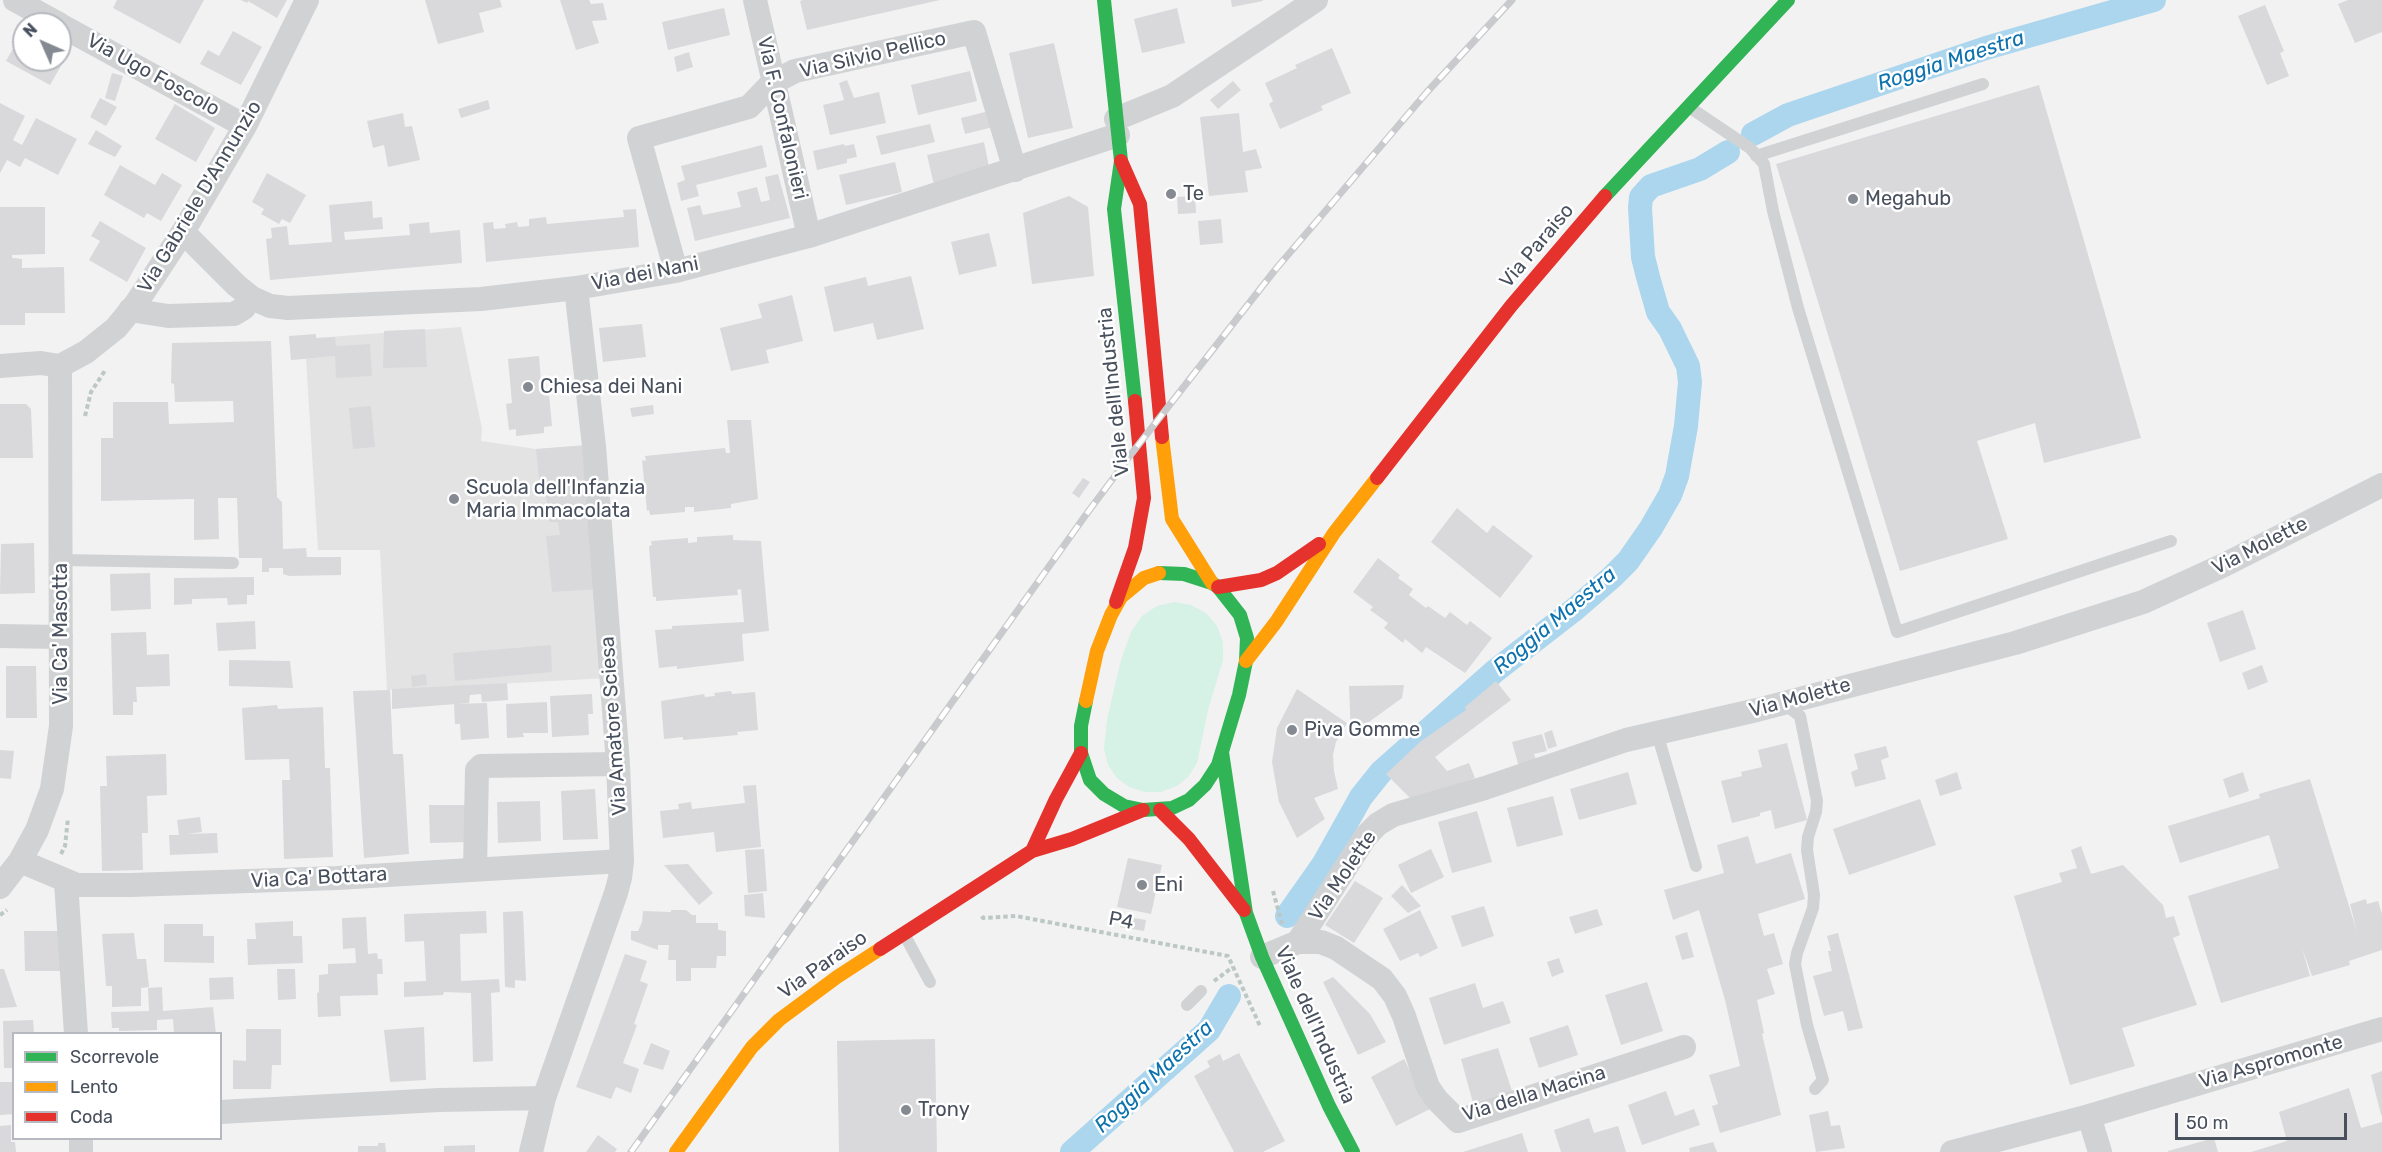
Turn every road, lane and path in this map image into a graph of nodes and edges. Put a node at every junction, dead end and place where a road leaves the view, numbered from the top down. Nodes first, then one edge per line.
1 (6, 0) edge
2 (15, 0) edge
3 (307, 0) edge
4 (755, 0) edge
5 (1104, 0) edge
6 (1316, 0) edge
7 (1788, 0) edge
8 (0, 12) edge
9 (37, 12) edge
10 (72, 31) edge
11 (772, 83) junction
12 (1983, 84) dead end
13 (1688, 106) junction
14 (245, 126) junction
15 (1117, 127) junction
16 (1756, 156) junction
17 (1121, 161) junction
18 (1015, 170) junction
19 (183, 232) junction
20 (809, 236) junction
21 (676, 271) junction
22 (576, 288) junction
23 (250, 297) junction
24 (130, 310) junction
25 (0, 366) edge
26 (60, 366) junction
27 (2382, 485) edge
28 (1334, 533) junction
29 (2171, 541) dead end
30 (62, 560) junction
31 (233, 563) dead end
32 (1215, 585) junction
33 (1111, 615) junction
34 (0, 636) edge
35 (61, 637) junction
36 (1246, 661) junction
37 (1782, 703) junction
38 (1657, 733) junction
39 (1222, 752) junction
40 (1081, 753) junction
41 (618, 764) junction
42 (1143, 810) junction
43 (1160, 810) junction
44 (1032, 851) junction
45 (20, 861) junction
46 (622, 861) junction
47 (1696, 866) dead end
48 (475, 869) junction
49 (66, 882) junction
50 (0, 887) edge
51 (1272, 890) dead end
52 (968, 894) junction
53 (1246, 913) junction
54 (903, 933) junction
55 (1293, 944) junction
56 (1262, 957) junction
57 (1233, 967) junction
58 (930, 982) dead end
59 (1201, 992) joint
60 (1186, 1005) dead end
61 (2382, 1029) edge
62 (1262, 1030) dead end
63 (76, 1032) edge
64 (1684, 1047) dead end
65 (1815, 1089) dead end
66 (544, 1098) junction
67 (222, 1112) edge
68 (2089, 1116) junction
69 (531, 1152) edge
70 (676, 1152) edge
71 (1353, 1152) edge
72 (1952, 1152) edge
73 (2100, 1152) edge

1 - 8 street
2 - 9 street, Via Ugo Foscolo
3 - 14 street, Via Gabriele D'Annunzio
4 - 11 street, Via F. Confalonieri
5 - 15 main road, Viale dell'Industria
6 - 15 street, Via dei Nani
7 - 13 main road, Via Paraiso
10 - 14 street, Via Ugo Foscolo
11 - 18 street, Via Silvio Pellico
11 - 20 street, Via F. Confalonieri
11 - 21 street, Via Silvio Pellico
12 - 16 lane
13 - 16 lane
13 - 28 main road, Via Paraiso
14 - 19 street, Via Gabriele D'Annunzio
15 - 17 main road, Viale dell'Industria
15 - 18 street, Via dei Nani
16 - 29 lane
17 - 32 main road, Viale dell'Industria
17 - 33 main road, Viale dell'Industria
18 - 20 street, Via dei Nani
19 - 23 street, Via dei Nani
19 - 24 street, Via Gabriele D'Annunzio
20 - 21 street, Via dei Nani
21 - 22 street, Via dei Nani
22 - 23 street, Via dei Nani
22 - 41 street, Via Amatore Sciesa
23 - 24 street
24 - 26 street, Via Gabriele D'Annunzio
25 - 26 street
26 - 30 street, Via Ca' Masotta
27 - 37 street, Via Molette
28 - 32 main road, Via Paraiso
28 - 36 main road, Via Paraiso
30 - 31 lane
30 - 35 street, Via Ca' Masotta
32 - 33 main road
32 - 36 main road
33 - 40 main road
34 - 35 street
35 - 45 street, Via Ca' Masotta
36 - 39 main road
37 - 38 street, Via Molette
37 - 65 lane
38 - 47 lane
38 - 55 street, Via Molette
39 - 43 main road
39 - 53 main road, Viale dell'Industria
40 - 42 main road
40 - 44 main road
41 - 46 street, Via Amatore Sciesa
41 - 48 street
42 - 43 main road
42 - 44 main road, Via Paraiso
43 - 53 main road, Viale dell'Industria
44 - 52 main road, Via Paraiso
45 - 49 street, Via Ca' Bottara
45 - 50 street, Via Ca' Masotta
46 - 48 street, Via Ca' Bottara
46 - 66 street, Via Amatore Sciesa
48 - 49 street, Via Ca' Bottara
49 - 63 street
51 - 55 path
52 - 54 main road, Via Paraiso
52 - 57 path, P4
53 - 56 main road, Viale dell'Industria
54 - 58 lane
54 - 70 main road, Via Paraiso
55 - 56 street
55 - 64 street, Via della Macina
56 - 71 main road, Viale dell'Industria
57 - 59 path
57 - 62 path
59 - 60 lane
61 - 68 street, Via Aspromonte
66 - 67 street
66 - 69 street, Via Amatore Sciesa
68 - 72 street, Via Aspromonte
68 - 73 street

